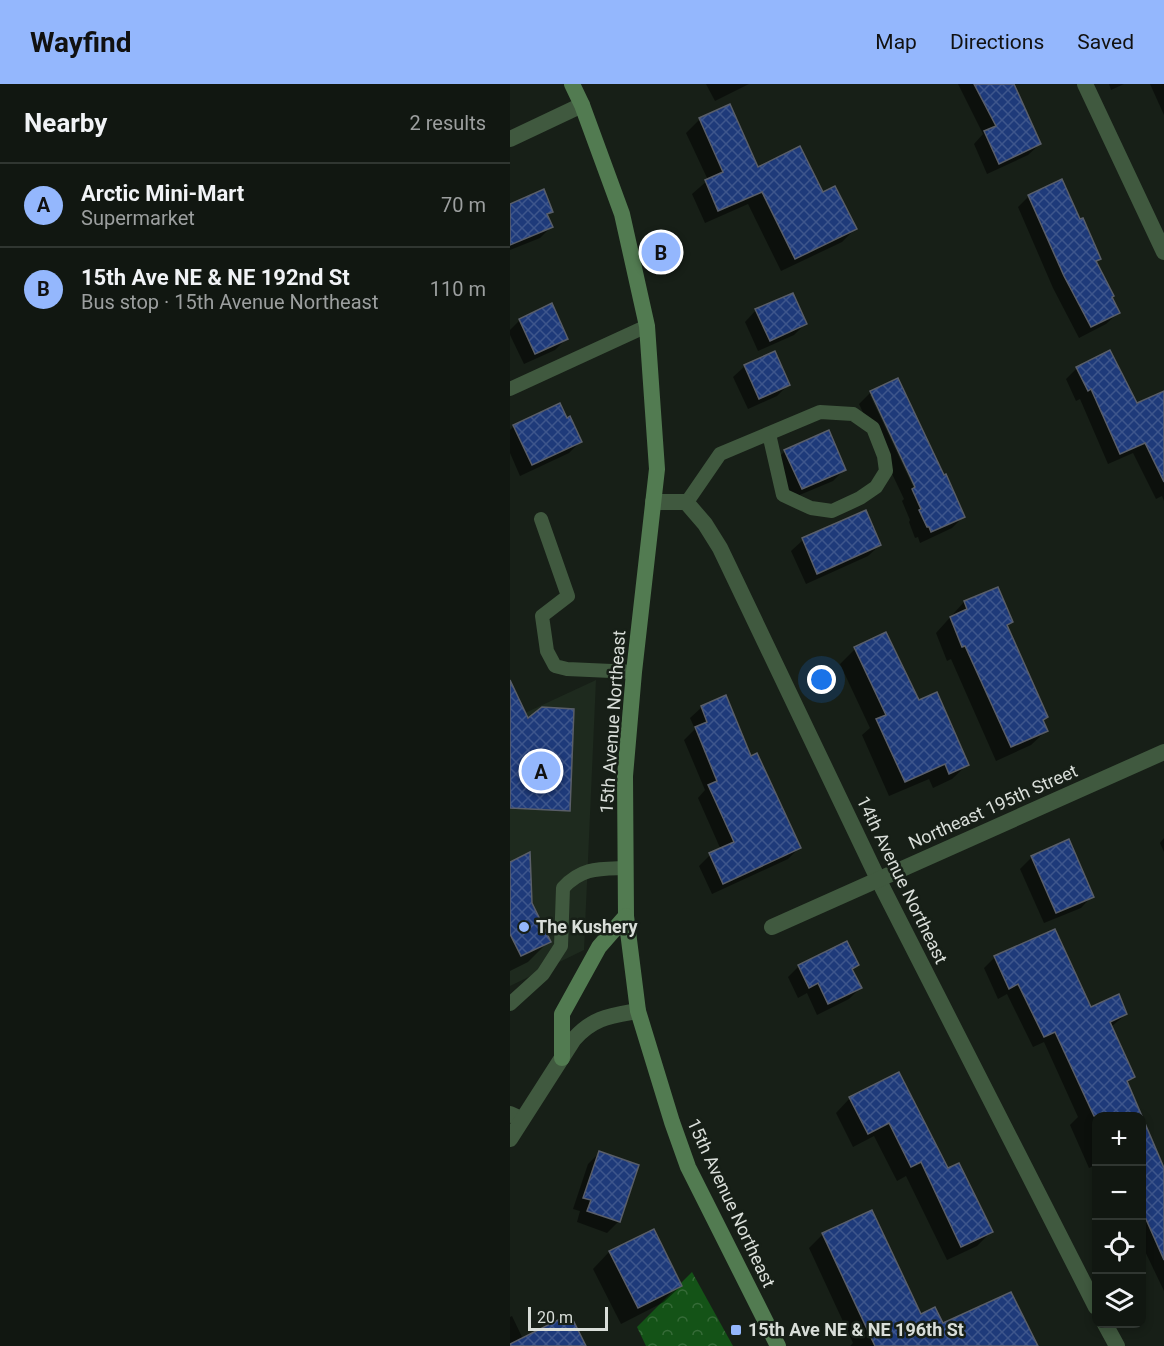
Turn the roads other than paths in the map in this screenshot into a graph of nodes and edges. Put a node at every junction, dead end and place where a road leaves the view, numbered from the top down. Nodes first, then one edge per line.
1 (572, 84) edge
2 (1085, 84) edge
3 (582, 105) junction
4 (510, 139) edge
5 (1164, 252) edge
6 (647, 326) junction
7 (510, 389) edge
8 (769, 434) junction
9 (653, 502) junction
10 (687, 502) junction
11 (541, 519) dead end
12 (634, 672) junction
13 (1164, 752) edge
14 (626, 868) junction
15 (878, 879) junction
16 (626, 916) junction
17 (772, 927) dead end
18 (510, 1004) edge
19 (638, 1011) junction
20 (562, 1058) junction
21 (516, 1116) edge
22 (510, 1139) edge
23 (1092, 1298) edge
24 (1108, 1328) edge
25 (778, 1346) edge
26 (1117, 1346) edge

1 - 3 main road, 15th Avenue Northeast
2 - 5 street
3 - 4 street
3 - 6 main road, 15th Avenue Northeast
6 - 7 lane
6 - 9 main road, 15th Avenue Northeast
8 - 8 lane
8 - 10 lane
9 - 10 street
9 - 12 main road, 15th Avenue Northeast
10 - 15 street, 14th Avenue Northeast
11 - 12 lane
12 - 14 main road, 15th Avenue Northeast
13 - 15 street, Northeast 195th Street
14 - 16 main road, 15th Avenue Northeast
14 - 18 lane
15 - 17 street, Northeast 195th Street
15 - 23 street, 14th Avenue Northeast
16 - 19 main road, 15th Avenue Northeast
16 - 20 main road
19 - 20 street
19 - 25 main road, 15th Avenue Northeast
20 - 21 street
21 - 22 street
24 - 26 street

